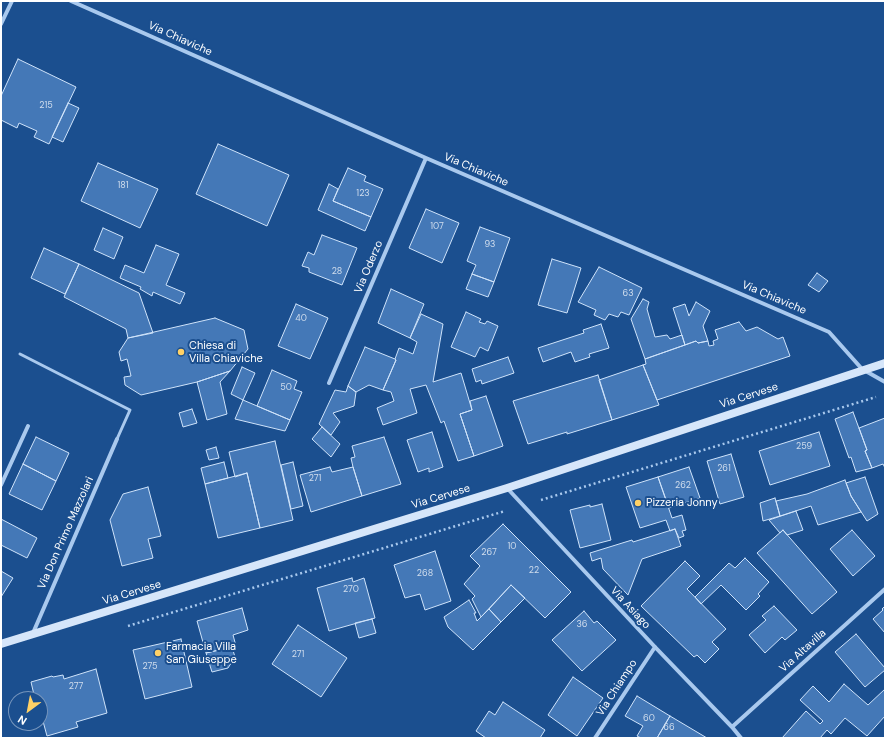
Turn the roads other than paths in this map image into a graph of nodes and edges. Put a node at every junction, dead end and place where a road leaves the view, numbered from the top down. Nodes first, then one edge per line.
1 (12, 1) edge
2 (71, 1) edge
3 (1, 24) edge
4 (426, 158) junction
5 (20, 354) dead end
6 (885, 363) edge
7 (862, 370) junction
8 (885, 382) edge
9 (329, 383) dead end
10 (28, 426) dead end
11 (117, 439) joint
12 (1, 485) edge
13 (507, 488) junction
14 (885, 589) edge
15 (32, 635) junction
16 (1, 644) edge
17 (655, 647) junction
18 (732, 726) junction
19 (595, 738) edge
20 (741, 738) edge

1 - 3 street
2 - 4 street, Via Chiaviche
4 - 7 street, Via Chiaviche
4 - 9 street, Via Oderzo
5 - 11 lane
6 - 7 main road, Via Cervese
7 - 8 street
7 - 13 main road, Via Cervese
10 - 12 street
11 - 15 street, Via Don Primo Mazzolari
13 - 15 main road, Via Cervese
13 - 17 street, Via Asiago
14 - 18 street, Via Altavilla
15 - 16 main road, Via Cervese
17 - 18 street, Via Asiago
17 - 19 street, Via Chiampo
18 - 20 street, Via Asiago

